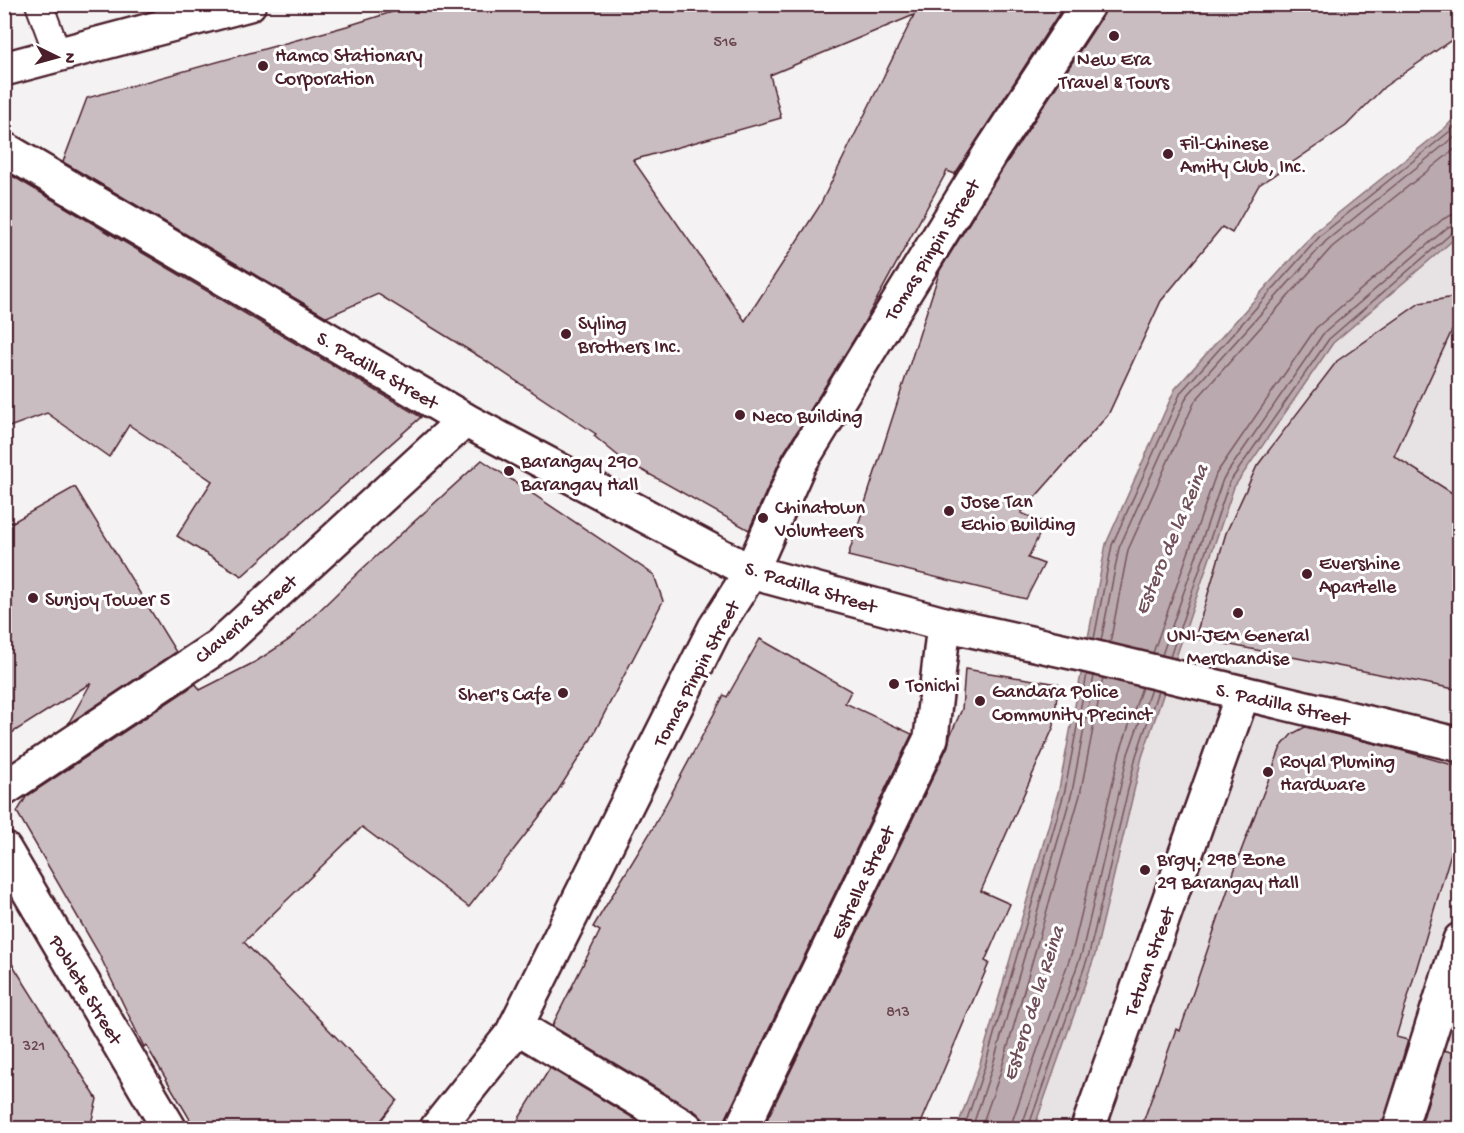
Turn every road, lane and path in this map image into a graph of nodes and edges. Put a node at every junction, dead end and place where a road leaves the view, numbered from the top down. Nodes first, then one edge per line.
1 (39, 4) edge
2 (249, 4) edge
3 (1088, 4) edge
4 (170, 15) edge
5 (58, 55) junction
6 (4, 69) edge
7 (4, 148) edge
8 (465, 420) junction
9 (751, 572) junction
10 (945, 624) junction
11 (1243, 693) junction
12 (1460, 746) edge
13 (4, 789) edge
14 (4, 849) edge
15 (1460, 940) edge
16 (516, 1026) junction
17 (169, 1128) edge
18 (437, 1128) edge
19 (686, 1128) edge
20 (742, 1128) edge
21 (1088, 1128) edge
22 (1400, 1128) edge

1 - 5 lane
2 - 4 street
3 - 9 street, Tomas Pinpin Street
4 - 5 street
5 - 6 street
7 - 8 street, S. Padilla Street
8 - 9 street, S. Padilla Street
8 - 13 street, Claveria Street
9 - 10 street, S. Padilla Street
9 - 16 street, Tomas Pinpin Street
10 - 11 street, S. Padilla Street
10 - 20 street, Estrella Street
11 - 12 street, S. Padilla Street
11 - 21 street, Tetuan Street
14 - 17 street, Poblete Street
15 - 22 street
16 - 18 street, Tomas Pinpin Street
16 - 19 street

